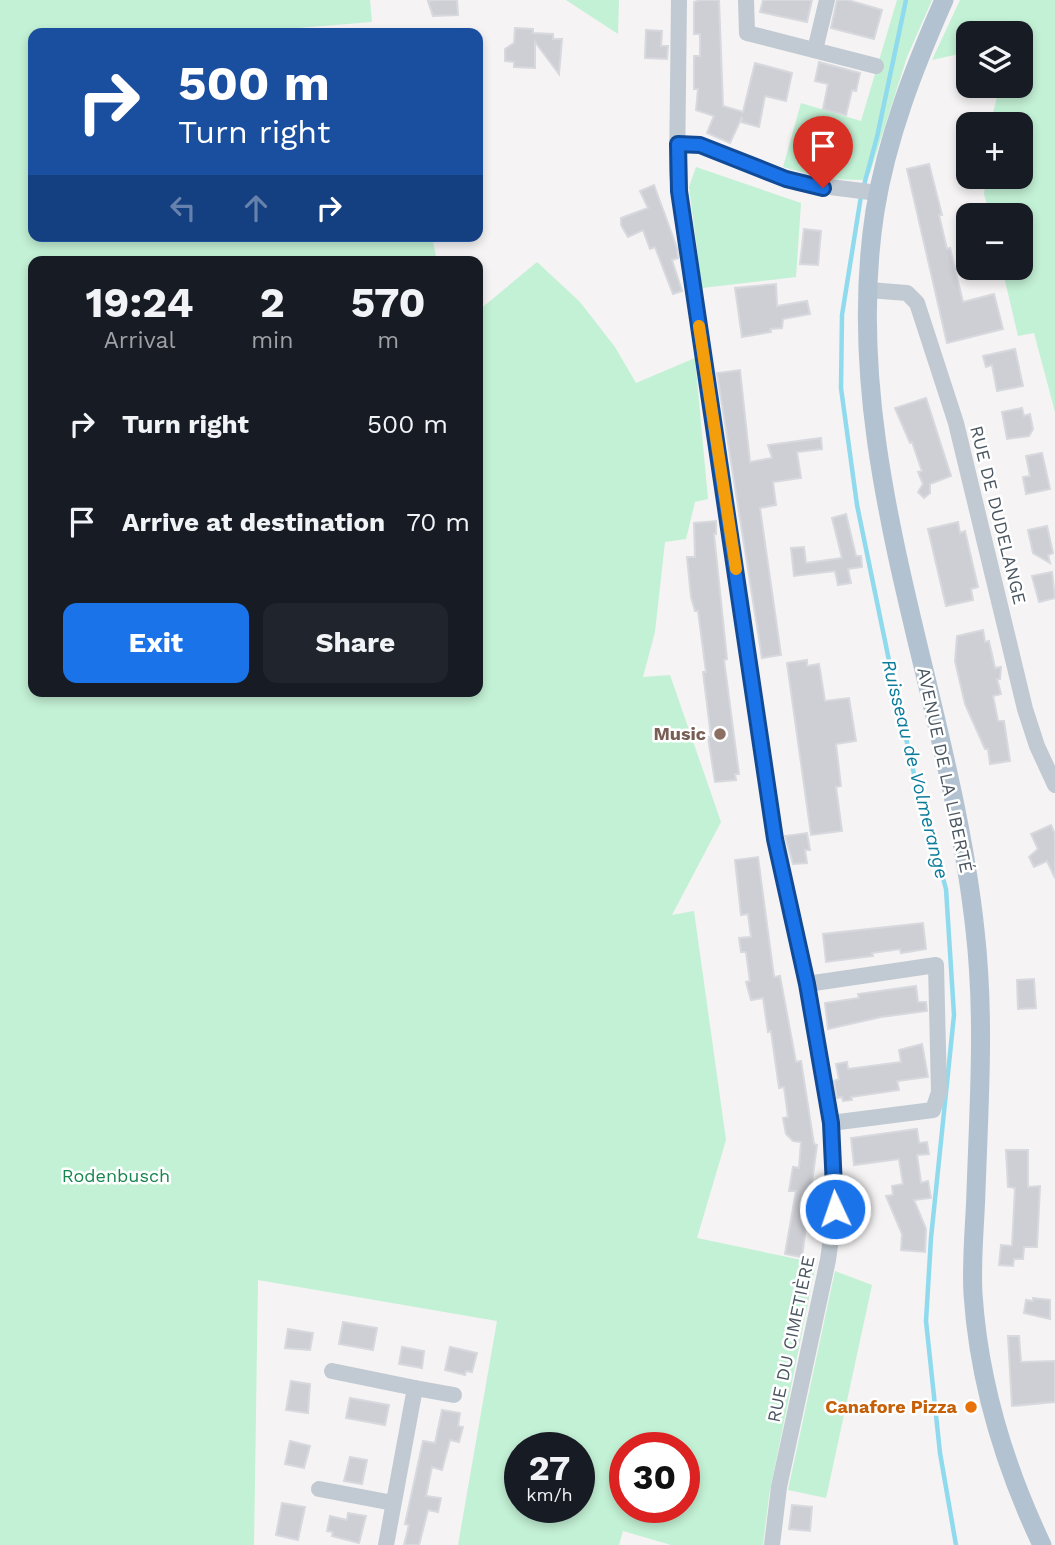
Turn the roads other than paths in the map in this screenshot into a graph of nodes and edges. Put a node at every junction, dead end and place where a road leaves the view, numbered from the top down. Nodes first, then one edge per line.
1 (679, 0) edge
2 (746, 0) edge
3 (827, 0) edge
4 (944, 0) edge
5 (815, 50) junction
6 (876, 66) dead end
7 (678, 144) junction
8 (878, 193) junction
9 (870, 290) junction
10 (1055, 785) edge
11 (807, 984) junction
12 (831, 1123) junction
13 (332, 1371) dead end
14 (415, 1388) junction
15 (454, 1395) dead end
16 (319, 1489) dead end
17 (393, 1503) junction
18 (386, 1545) edge
19 (772, 1545) edge
20 (1042, 1545) edge

1 - 7 street, RUE DU CIMETIÈRE
2 - 5 street
3 - 5 street
4 - 8 main road, AVENUE DE LA LIBERTÉ
5 - 6 street
7 - 8 street
7 - 11 street, RUE DU CIMETIÈRE
8 - 9 main road, AVENUE DE LA LIBERTÉ
9 - 10 street, RUE DE DUDELANGE
9 - 20 main road, AVENUE DE LA LIBERTÉ
11 - 12 street, RUE DU CIMETIÈRE
11 - 12 street
12 - 19 street, RUE DU CIMETIÈRE
13 - 14 street
14 - 15 street
14 - 17 street
16 - 17 street
17 - 18 street

